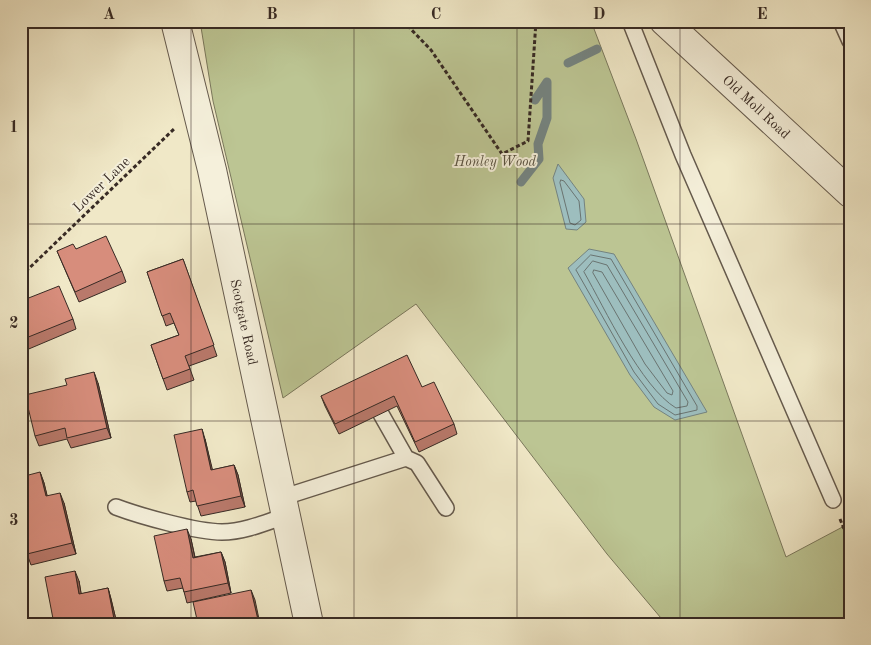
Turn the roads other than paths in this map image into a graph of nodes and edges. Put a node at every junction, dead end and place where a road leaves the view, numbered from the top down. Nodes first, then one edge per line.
1 (175, 21) edge
2 (630, 21) edge
3 (664, 21) edge
4 (841, 21) edge
5 (850, 41) edge
6 (850, 193) edge
7 (381, 414) edge
8 (406, 458) junction
9 (832, 500) dead end
10 (116, 507) dead end
11 (283, 507) junction
12 (446, 508) dead end
13 (309, 624) edge

1 - 11 street, Scotgate Road
2 - 9 lane
3 - 6 street, Old Moll Road
4 - 5 lane
7 - 8 lane
8 - 11 lane
8 - 12 lane
10 - 11 lane
11 - 13 street, Scotgate Road

